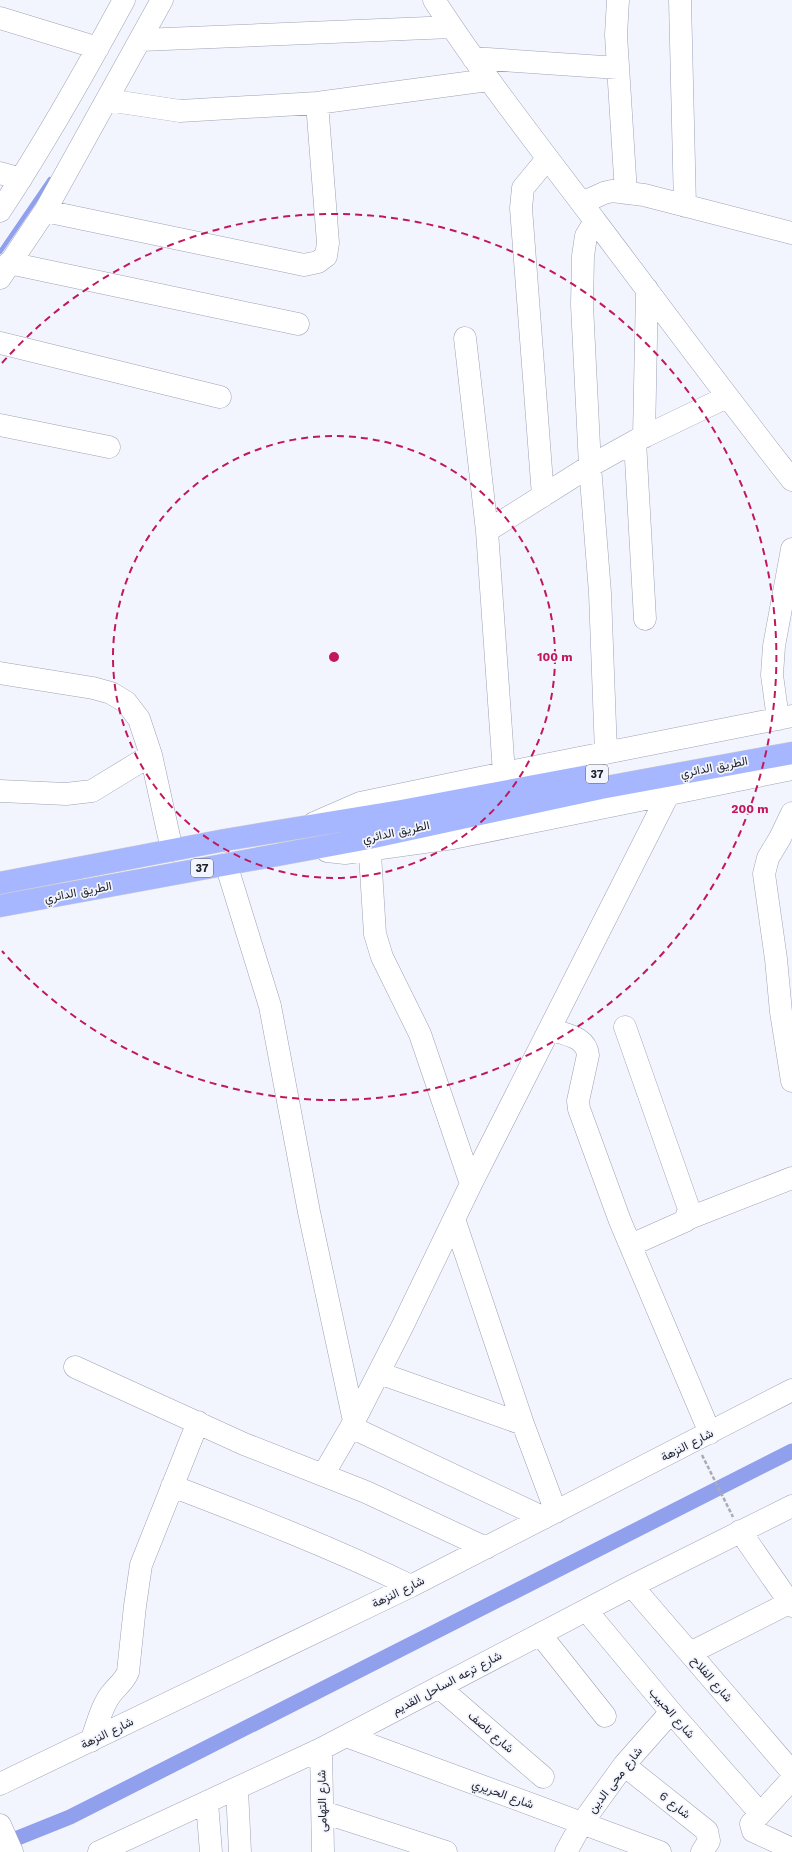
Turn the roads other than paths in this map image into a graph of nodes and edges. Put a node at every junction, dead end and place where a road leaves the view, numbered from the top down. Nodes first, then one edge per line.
1 (124, 0) edge
2 (162, 0) edge
3 (434, 0) edge
4 (618, 0) edge
5 (680, 0) edge
6 (0, 18) edge
7 (452, 27) junction
8 (141, 40) junction
9 (98, 48) junction
10 (473, 58) junction
11 (618, 68) junction
12 (488, 80) junction
13 (107, 100) junction
14 (317, 103) junction
15 (547, 159) junction
16 (0, 173) edge
17 (21, 179) junction
18 (626, 193) junction
19 (582, 204) junction
20 (685, 206) junction
21 (0, 211) edge
22 (45, 211) junction
23 (595, 221) junction
24 (792, 233) edge
25 (5, 271) edge
26 (647, 290) junction
27 (298, 324) dead end
28 (464, 338) dead end
29 (0, 343) edge
30 (727, 397) junction
31 (220, 398) dead end
32 (0, 425) edge
33 (639, 439) junction
34 (109, 447) dead end
35 (590, 466) junction
36 (792, 480) edge
37 (543, 496) junction
38 (487, 531) junction
39 (792, 548) edge
40 (645, 619) dead end
41 (0, 674) edge
42 (785, 717) edge
43 (792, 738) edge
44 (606, 753) junction
45 (792, 753) edge
46 (151, 755) junction
47 (792, 769) edge
48 (504, 773) junction
49 (0, 791) edge
50 (669, 793) junction
51 (792, 813) edge
52 (402, 821) junction
53 (307, 826) junction
54 (370, 844) junction
55 (172, 850) junction
56 (226, 864) junction
57 (0, 883) edge
58 (0, 906) edge
59 (625, 1027) dead end
60 (550, 1029) junction
61 (792, 1081) edge
62 (792, 1178) edge
63 (471, 1184) junction
64 (454, 1219) junction
65 (687, 1219) junction
66 (631, 1245) junction
67 (75, 1367) dead end
68 (379, 1373) junction
69 (792, 1390) edge
70 (198, 1422) junction
71 (353, 1424) junction
72 (523, 1424) junction
73 (710, 1433) junction
74 (323, 1475) junction
75 (172, 1486) junction
76 (792, 1506) edge
77 (550, 1515) junction
78 (740, 1532) junction
79 (486, 1548) junction
80 (411, 1586) junction
81 (632, 1586) junction
82 (791, 1605) edge
83 (586, 1610) junction
84 (540, 1634) junction
85 (690, 1653) junction
86 (439, 1687) junction
87 (671, 1712) junction
88 (605, 1716) dead end
89 (346, 1736) junction
90 (91, 1741) junction
91 (321, 1749) junction
92 (624, 1765) junction
93 (792, 1772) edge
94 (543, 1777) dead end
95 (0, 1784) edge
96 (237, 1789) junction
97 (788, 1789) edge
98 (207, 1803) junction
99 (323, 1812) junction
100 (756, 1822) junction
101 (582, 1823) junction
102 (0, 1825) edge
103 (792, 1849) edge
104 (12, 1852) edge
105 (99, 1852) edge
106 (211, 1852) edge
107 (240, 1852) edge
108 (323, 1852) edge
109 (446, 1852) edge
110 (566, 1852) edge
111 (660, 1852) edge
112 (702, 1852) edge

1 - 9 street
2 - 8 street
3 - 7 street
4 - 11 street
5 - 20 street
6 - 9 street
7 - 8 street
7 - 10 street
8 - 13 street
9 - 17 street
10 - 11 street
10 - 12 street
11 - 18 street
12 - 14 street
12 - 15 street
13 - 14 street
13 - 22 street
14 - 22 street
15 - 19 street
15 - 37 street
16 - 17 street
17 - 21 street
18 - 19 street
18 - 20 street
19 - 23 street
20 - 24 street
22 - 25 street
23 - 26 street
23 - 35 street
25 - 27 street
26 - 30 street
26 - 33 street
28 - 38 street
29 - 31 street
30 - 33 street
30 - 36 street
32 - 34 street
33 - 35 street
33 - 40 street
35 - 37 street
35 - 44 street
37 - 38 street
38 - 48 street
39 - 42 street
41 - 46 street
42 - 44 street
43 - 52 highway, الطريق الدائري / 37
44 - 48 street
45 - 52 highway, الطريق الدائري / 37
46 - 49 street
46 - 55 street
47 - 50 street
48 - 53 street
50 - 54 street
50 - 60 street
51 - 61 street
52 - 53 highway, الطريق الدائري / 37
52 - 54 highway, الطريق الدائري / 37
53 - 55 highway, الطريق الدائري / 37
54 - 56 highway, الطريق الدائري / 37
54 - 63 street
55 - 57 highway, الطريق الدائري / 37
56 - 58 highway, الطريق الدائري / 37
56 - 71 street
59 - 65 street
60 - 63 street
60 - 66 street
62 - 65 street
63 - 64 street
64 - 68 street
64 - 72 street
65 - 66 street
66 - 73 street
67 - 70 street
68 - 71 street
68 - 72 street
69 - 73 street, شارع النزهة
70 - 74 street
70 - 75 street
71 - 74 street
71 - 77 street
72 - 77 street
73 - 77 street, شارع النزهة
74 - 79 street
75 - 80 street
75 - 90 street
76 - 78 street, شارع ترعه الساحل القديم
77 - 79 street, شارع النزهة
78 - 81 street, شارع ترعه الساحل القديم
78 - 82 street
79 - 80 street, شارع النزهة
80 - 90 street, شارع النزهة
81 - 83 street, شارع ترعه الساحل القديم
81 - 85 street, شارع الفلاح
82 - 85 street
83 - 84 street, شارع ترعه الساحل القديم
83 - 87 street, شارع الحبيب
84 - 86 street, شارع ترعه الساحل القديم
84 - 88 street
85 - 93 street, شارع الفلاح
86 - 89 street, شارع ترعه الساحل القديم
86 - 94 street, شارع ناصف
87 - 92 street, شارع محى الدين
87 - 100 street, شارع الحبيب
89 - 91 street, شارع ترعه الساحل القديم
89 - 101 street, شارع الحريري
90 - 95 street, شارع النزهة
91 - 96 street, شارع ترعه الساحل القديم
91 - 99 street, شارع التهامى
92 - 101 street, شارع محى الدين
92 - 112 street, شارع 6
96 - 98 street, شارع ترعه الساحل القديم
96 - 107 street
97 - 100 street
98 - 105 street, شارع ترعه الساحل القديم
98 - 106 street
99 - 108 street, شارع التهامى
99 - 109 street
100 - 103 street
101 - 110 street, شارع محى الدين
101 - 111 street, شارع الحريري
102 - 104 street

